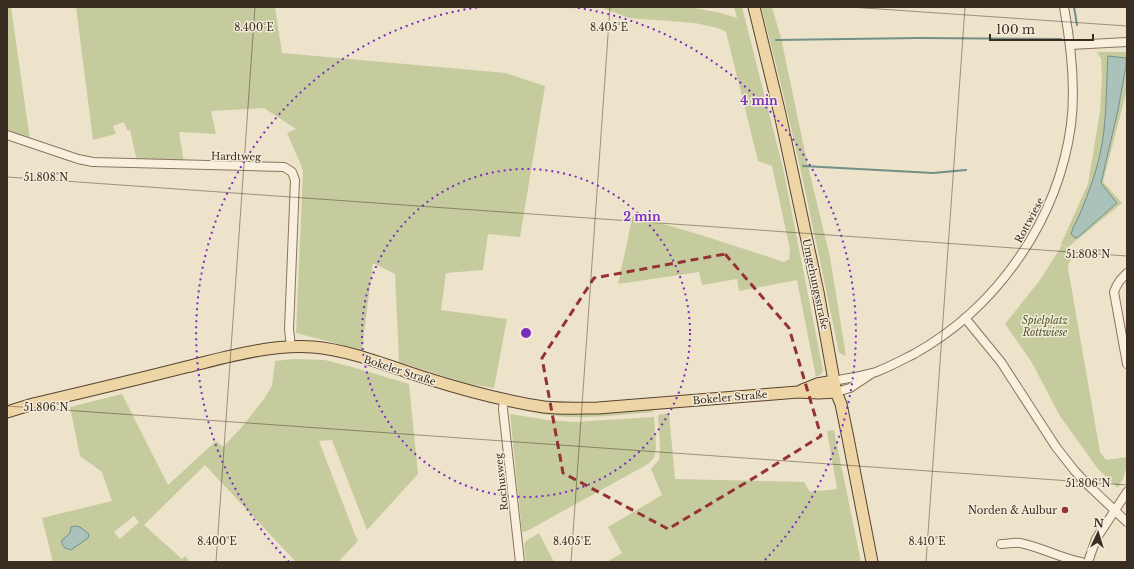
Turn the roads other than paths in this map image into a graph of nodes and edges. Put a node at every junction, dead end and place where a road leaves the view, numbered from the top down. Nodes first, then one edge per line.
1 (754, 7) edge
2 (1064, 7) edge
3 (1127, 42) edge
4 (1070, 45) junction
5 (7, 135) edge
6 (1127, 273) edge
7 (965, 318) junction
8 (1123, 322) edge
9 (291, 347) junction
10 (1127, 364) edge
11 (875, 372) junction
12 (834, 381) junction
13 (798, 392) junction
14 (836, 392) junction
15 (504, 399) junction
16 (7, 412) edge
17 (1127, 492) edge
18 (1114, 510) junction
19 (1127, 522) edge
20 (1001, 544) dead end
21 (520, 562) edge
22 (872, 562) edge
23 (1081, 562) edge
24 (1088, 562) edge

1 - 12 main road, Umgehungsstraße
2 - 4 street, Rottwiese
3 - 4 street
4 - 7 street, Rottwiese
5 - 9 street, Hardtweg
6 - 8 street
7 - 11 street, Rottwiese
7 - 18 street
8 - 10 street
9 - 15 main road, Bokeler Straße
9 - 16 main road, Bokeler Straße
11 - 12 street, Rottwiese
11 - 14 street, Rottwiese
12 - 13 main road, Bokeler Straße
12 - 14 main road, Umgehungsstraße
13 - 14 main road, Bokeler Straße
13 - 15 main road, Bokeler Straße
14 - 22 main road, Umgehungsstraße
15 - 21 street, Rochusweg
17 - 18 street
18 - 19 street
18 - 24 street
20 - 23 street

